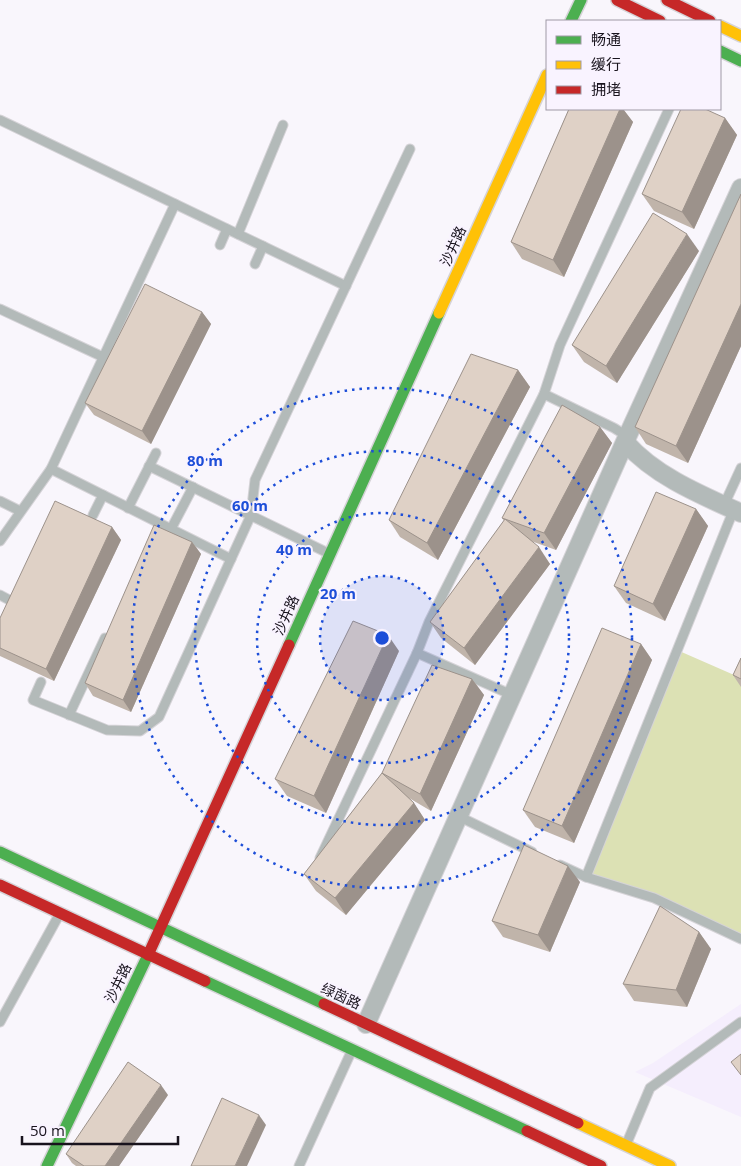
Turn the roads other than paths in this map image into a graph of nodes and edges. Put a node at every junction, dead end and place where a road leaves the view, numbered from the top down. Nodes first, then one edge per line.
1 (581, 0) edge
2 (617, 0) edge
3 (667, 0) edge
4 (571, 20) edge
5 (658, 20) edge
6 (708, 20) edge
7 (721, 26) edge
8 (741, 36) edge
9 (721, 51) edge
10 (741, 61) edge
11 (546, 77) edge
12 (669, 110) edge
13 (0, 120) edge
14 (283, 125) dead end
15 (410, 150) dead end
16 (741, 188) edge
17 (175, 204) junction
18 (227, 229) junction
19 (238, 234) junction
20 (220, 244) dead end
21 (262, 246) junction
22 (255, 264) dead end
23 (346, 286) junction
24 (0, 309) edge
25 (103, 357) junction
26 (544, 394) junction
27 (626, 443) junction
28 (156, 452) dead end
29 (149, 466) junction
30 (741, 468) edge
31 (51, 469) junction
32 (193, 487) junction
33 (103, 495) junction
34 (0, 501) edge
35 (128, 508) junction
36 (733, 509) edge
37 (20, 511) junction
38 (251, 515) junction
39 (93, 516) edge
40 (171, 529) junction
41 (0, 541) edge
42 (330, 554) junction
43 (231, 559) junction
44 (0, 595) edge
45 (14, 602) edge
46 (110, 628) edge
47 (417, 653) junction
48 (41, 682) edge
49 (512, 695) junction
50 (69, 715) junction
51 (458, 816) junction
52 (0, 852) edge
53 (317, 864) edge
54 (586, 877) junction
55 (0, 885) edge
56 (58, 917) junction
57 (160, 928) junction
58 (741, 939) edge
59 (240, 953) dead end
60 (146, 959) junction
61 (263, 976) junction
62 (0, 1022) edge
63 (741, 1022) edge
64 (366, 1024) junction
65 (352, 1050) junction
66 (626, 1145) junction
67 (48, 1166) edge
68 (299, 1166) edge
69 (601, 1166) edge
70 (670, 1166) edge

1 - 4 main road
2 - 5 main road
3 - 6 main road
7 - 8 main road
9 - 10 main road
11 - 42 main road, 沙井路
12 - 26 lane
13 - 17 lane
14 - 19 lane
15 - 23 lane
16 - 27 street
17 - 18 lane
17 - 25 lane
18 - 19 lane
18 - 20 lane
19 - 21 lane
21 - 22 lane
21 - 23 lane
23 - 38 lane
24 - 25 lane
25 - 31 lane
26 - 27 lane
26 - 47 lane
27 - 36 street
27 - 49 street
28 - 29 lane
29 - 32 lane
29 - 35 lane
30 - 36 lane
31 - 33 lane
31 - 37 lane
32 - 38 lane
32 - 40 lane
33 - 35 lane
33 - 39 lane
34 - 37 lane
35 - 40 lane
36 - 54 lane
37 - 41 lane
38 - 42 lane
38 - 43 lane
40 - 43 lane
42 - 57 main road, 沙井路
43 - 50 lane
44 - 45 lane
46 - 50 lane
47 - 49 lane
47 - 53 lane
48 - 50 lane
49 - 51 street
51 - 54 lane
51 - 64 street
52 - 57 main road, 绿茵路
54 - 58 lane
55 - 56 main road
56 - 60 main road
56 - 62 lane
57 - 60 main road, 沙井路
57 - 61 main road, 绿茵路
59 - 61 main road
60 - 65 main road
60 - 67 main road, 沙井路
61 - 64 main road, 绿茵路
63 - 66 lane
64 - 66 main road, 绿茵路
65 - 68 lane
65 - 69 main road
66 - 70 main road, 绿茵路

